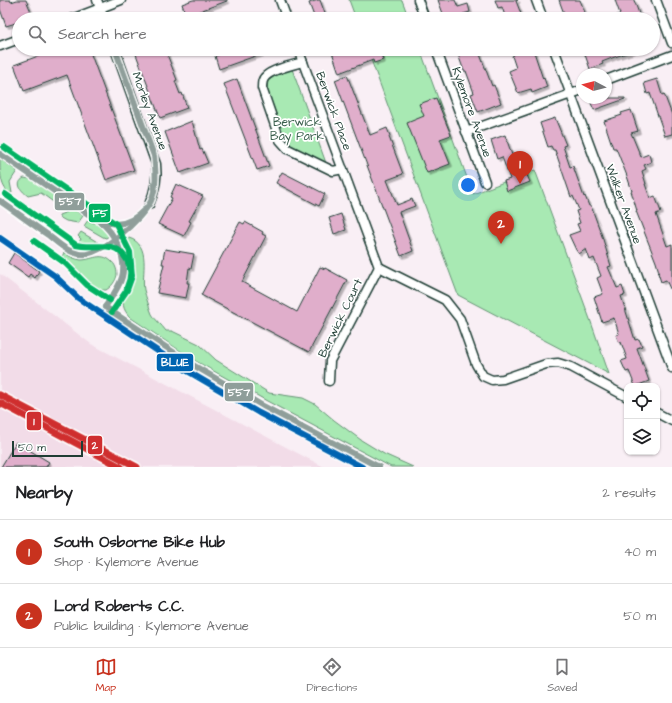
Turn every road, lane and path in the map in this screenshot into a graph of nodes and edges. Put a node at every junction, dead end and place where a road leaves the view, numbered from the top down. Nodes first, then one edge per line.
1 (97, 0) edge
2 (121, 0) edge
3 (280, 0) edge
4 (418, 0) edge
5 (536, 0) edge
6 (656, 0) edge
7 (100, 8) junction
8 (90, 12) edge
9 (101, 12) edge
10 (284, 12) edge
11 (422, 12) edge
12 (540, 12) edge
13 (12, 42) edge
14 (672, 43) edge
15 (0, 46) edge
16 (117, 56) edge
17 (301, 56) edge
18 (439, 56) edge
19 (557, 56) edge
20 (672, 56) edge
21 (303, 62) junction
22 (612, 78) edge
23 (576, 92) edge
24 (571, 94) junction
25 (466, 132) junction
26 (343, 169) junction
27 (485, 182) dead end
28 (148, 204) dead end
29 (379, 267) junction
30 (672, 368) edge
31 (329, 381) dead end
32 (624, 395) edge
33 (660, 415) edge
34 (672, 421) edge

1 - 7 street
2 - 7 street
3 - 10 street
4 - 11 street
5 - 12 street
6 - 14 street
7 - 8 street
7 - 9 street
13 - 15 street
16 - 28 street, Morley Avenue
17 - 21 street, Berwick Place
18 - 25 street, Kylemore Avenue
19 - 24 street, Walker Avenue
20 - 22 street
21 - 26 street, Berwick Place
21 - 26 street, Berwick Place
23 - 24 street
24 - 25 street
24 - 30 street, Walker Avenue
25 - 27 street, Kylemore Avenue
26 - 29 street, Berwick Place
29 - 31 street, Berwick Court
29 - 32 street
33 - 34 street

